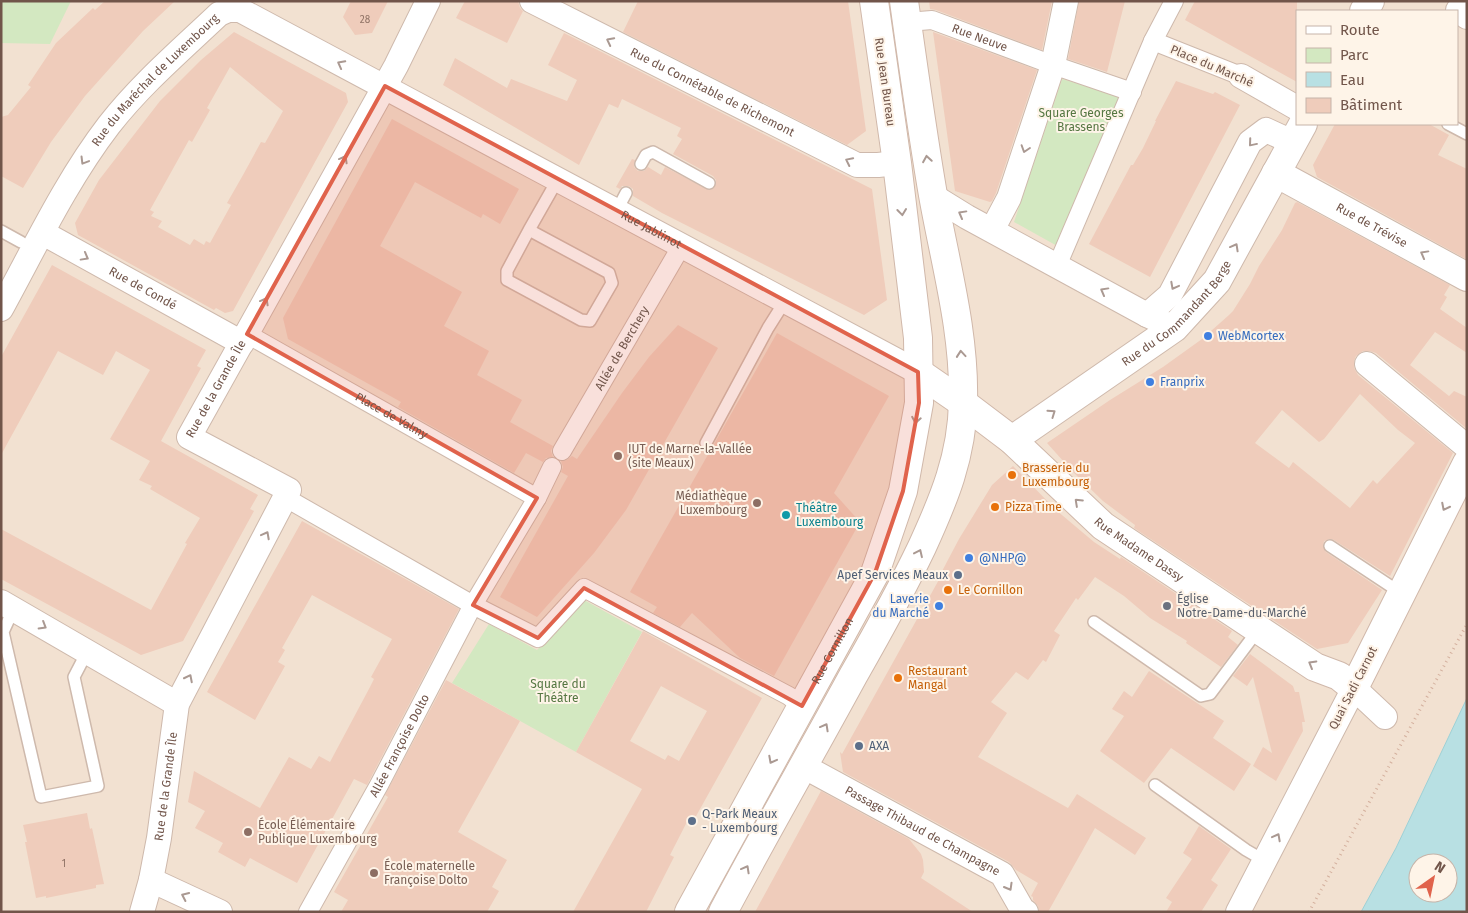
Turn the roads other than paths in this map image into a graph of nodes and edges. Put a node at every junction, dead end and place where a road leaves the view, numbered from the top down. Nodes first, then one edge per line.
1 (428, 1) edge
2 (532, 1) edge
3 (874, 1) edge
4 (1066, 1) edge
5 (1174, 1) edge
6 (905, 12) edge
7 (1153, 41) junction
8 (1052, 65) junction
9 (1241, 76) joint
10 (384, 86) junction
11 (1132, 92) junction
12 (1296, 107) edge
13 (1450, 125) edge
14 (1298, 133) edge
15 (1467, 134) edge
16 (897, 163) junction
17 (641, 164) dead end
18 (1276, 173) junction
19 (558, 179) junction
20 (709, 182) dead end
21 (933, 196) junction
22 (529, 230) junction
23 (992, 230) junction
24 (1, 231) edge
25 (43, 233) junction
26 (18, 243) dead end
27 (682, 245) junction
28 (1057, 266) junction
29 (1467, 277) edge
30 (786, 301) junction
31 (1, 309) edge
32 (1147, 315) junction
33 (1174, 328) junction
34 (245, 339) junction
35 (1368, 364) dead end
36 (918, 372) junction
37 (963, 403) junction
38 (1012, 440) junction
39 (706, 443) dead end
40 (1467, 447) edge
41 (562, 450) dead end
42 (1467, 463) edge
43 (552, 467) dead end
44 (286, 498) junction
45 (537, 498) junction
46 (1330, 546) dead end
47 (1402, 593) junction
48 (8, 605) edge
49 (473, 605) junction
50 (1094, 622) dead end
51 (1258, 630) junction
52 (86, 652) junction
53 (1354, 688) junction
54 (177, 704) junction
55 (802, 706) junction
56 (1385, 717) dead end
57 (803, 766) junction
58 (1155, 785) dead end
59 (1264, 861) junction
60 (151, 880) junction
61 (142, 912) edge
62 (220, 912) edge
63 (308, 912) edge
64 (689, 912) edge
65 (723, 912) edge
66 (1026, 912) edge
67 (1238, 912) edge

1 - 10 street, Rue de la Grande Île
16 -> 2 street, Rue du Connétable de Richemont
3 - 16 main road, Rue Jean Bureau
4 - 8 street
5 - 7 street
6 - 8 street, Rue Neuve
21 -> 6 main road
7 - 9 street, Place du Marché
7 - 11 street
8 - 11 street, Rue Neuve
8 -> 23 street
9 - 12 street, Place du Marché
10 - 19 street, Rue Jablinot
10 -> 25 street, Rue du Maréchal de Luxembourg
34 -> 10 street, Rue de la Grande Île
11 - 28 street
13 - 15 lane
14 - 18 main road, Rue du Commandant Berge
14 -> 32 street, Rue du Commandant Berge
16 -> 36 main road, Rue Jean Bureau
17 - 20 lane
29 -> 18 main road, Rue de Trévise
33 -> 18 main road, Rue du Commandant Berge
19 - 22 lane
19 - 27 street, Rue Jablinot
23 -> 21 street
37 -> 21 main road
22 - 22 lane
23 - 28 street
24 - 26 lane
25 - 31 street, Rue du Maréchal de Luxembourg
25 -> 34 street, Rue de Condé
27 - 30 street, Rue Jablinot
27 - 41 street, Allée de Berchery
32 -> 28 street
30 - 36 street, Rue Jablinot
30 - 39 lane
32 - 33 street
38 -> 33 main road, Rue du Commandant Berge
34 - 44 street, Rue de la Grande Île
34 - 45 street, Place de Valmy
35 - 40 street
36 - 37 main road, Rue Madame Dassy
36 -> 55 main road, Rue Cornillon
37 - 38 main road, Rue Madame Dassy
57 -> 37 main road
51 -> 38 main road, Rue Madame Dassy
42 -> 47 main road, Quai Sadi Carnot
43 - 45 street
44 - 49 street
54 -> 44 street, Rue de la Grande Île
45 - 49 street
46 - 47 lane
47 - 53 main road, Quai Sadi Carnot
48 -> 52 street
48 - 52 lane
49 - 55 street
49 - 63 street, Allée Françoise Dolto
50 - 51 lane
53 -> 51 main road, Rue Madame Dassy
52 - 54 street
53 - 56 street
59 -> 53 street, Quai Sadi Carnot
54 - 60 street, Rue de la Grande Île
55 -> 64 main road, Rue Cornillon
65 -> 57 main road
57 -> 66 street, Passage Thibaud de Champagne
58 - 59 lane
59 - 67 street, Quai Sadi Carnot
60 - 61 street, Rue de la Grande Île
62 -> 60 street

